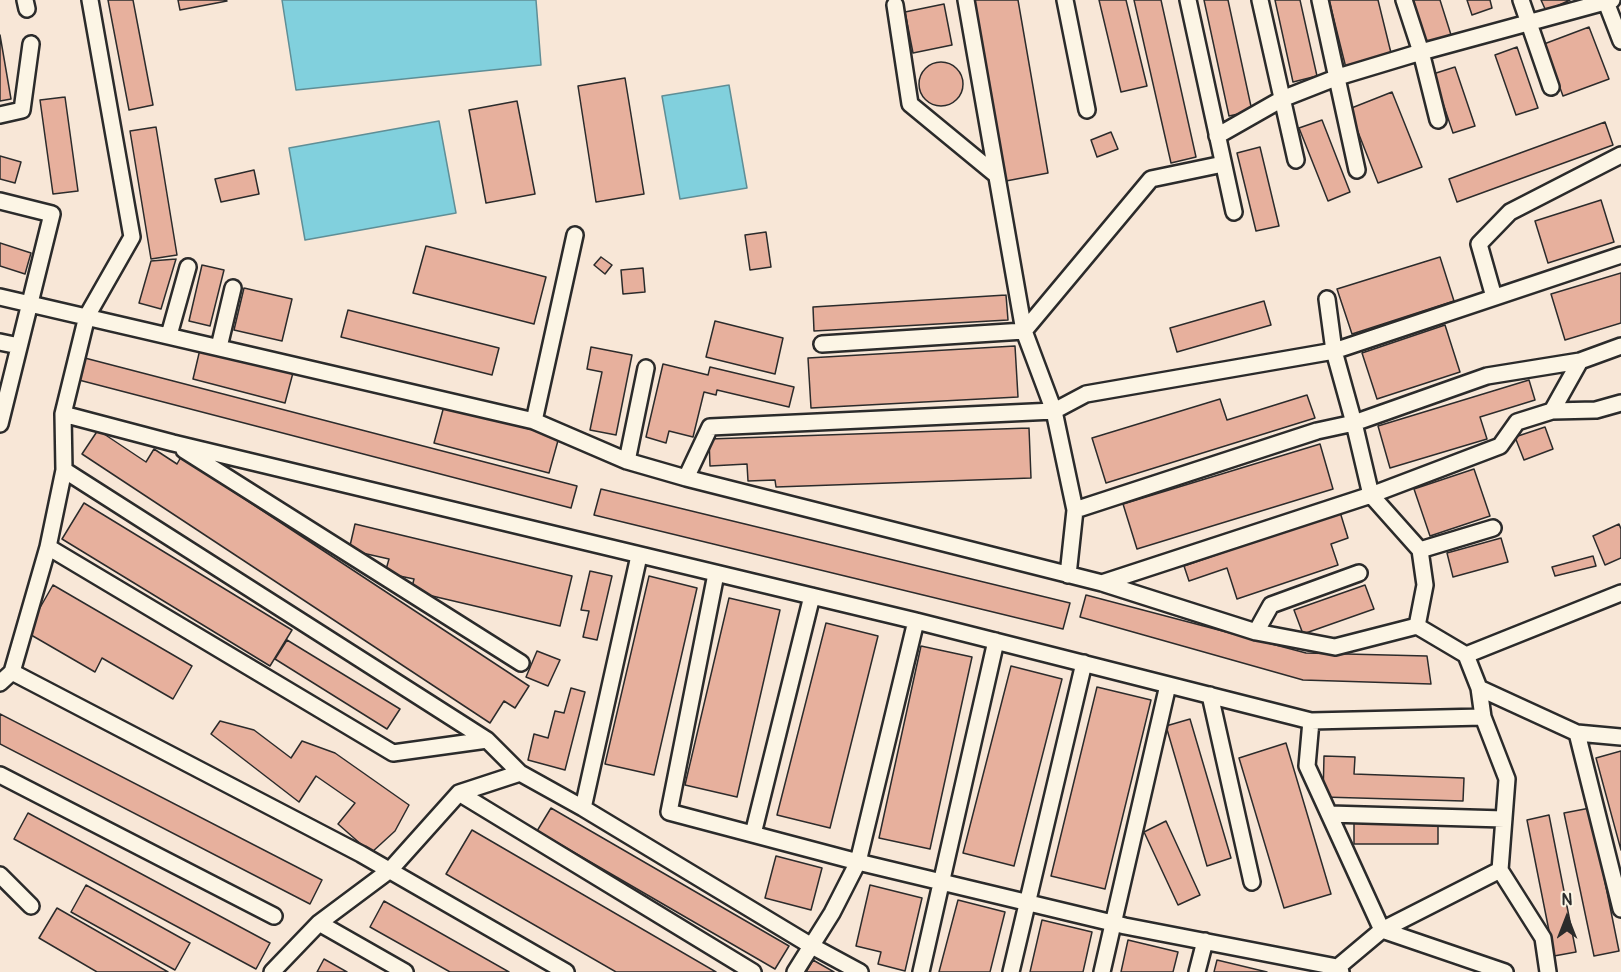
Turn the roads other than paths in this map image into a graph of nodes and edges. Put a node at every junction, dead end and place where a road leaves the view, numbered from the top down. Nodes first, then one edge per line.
1 (90, 0) edge
2 (966, 0) edge
3 (1065, 0) edge
4 (1188, 0) edge
5 (1260, 0) edge
6 (1320, 0) edge
7 (1404, 0) edge
8 (1521, 0) edge
9 (1609, 1) edge
10 (895, 6) dead end
11 (1530, 23) junction
12 (1621, 41) edge
13 (31, 44) dead end
14 (1421, 52) junction
15 (1338, 77) junction
16 (1551, 87) dead end
17 (1282, 99) junction
18 (1087, 110) dead end
19 (0, 115) edge
20 (1438, 120) dead end
21 (1217, 136) junction
22 (1621, 155) edge
23 (1296, 160) dead end
24 (1223, 164) junction
25 (1357, 170) dead end
26 (995, 174) junction
27 (0, 201) edge
28 (1234, 212) dead end
29 (575, 235) dead end
30 (1621, 255) edge
31 (188, 267) dead end
32 (233, 288) dead end
33 (0, 297) edge
34 (1494, 297) junction
35 (1327, 299) dead end
36 (29, 305) junction
37 (87, 316) junction
38 (1024, 331) junction
39 (169, 335) junction
40 (0, 342) edge
41 (822, 344) dead end
42 (19, 346) junction
43 (1621, 346) edge
44 (219, 347) junction
45 (1334, 351) junction
46 (1580, 361) junction
47 (646, 368) dead end
48 (1621, 403) edge
49 (1054, 411) junction
50 (1552, 411) junction
51 (63, 414) junction
52 (534, 421) junction
53 (1354, 423) junction
54 (0, 424) edge
55 (173, 443) junction
56 (627, 461) junction
57 (64, 470) junction
58 (686, 478) junction
59 (1371, 495) junction
60 (1075, 510) junction
61 (1493, 528) dead end
62 (48, 547) junction
63 (1420, 550) junction
64 (639, 556) junction
65 (1359, 573) dead end
66 (716, 574) junction
67 (1068, 575) junction
68 (1102, 583) junction
69 (1621, 592) edge
70 (812, 596) junction
71 (916, 621) junction
72 (1417, 626) junction
73 (1256, 632) junction
74 (996, 641) junction
75 (1466, 655) junction
76 (521, 663) dead end
77 (1084, 663) junction
78 (6, 678) edge
79 (1168, 685) junction
80 (1479, 688) junction
81 (1209, 695) junction
82 (1483, 717) junction
83 (1311, 721) junction
84 (1577, 733) junction
85 (1621, 738) edge
86 (487, 740) junction
87 (520, 773) junction
88 (0, 775) edge
89 (459, 793) junction
90 (583, 808) junction
91 (1329, 814) junction
92 (1504, 819) junction
93 (753, 834) junction
94 (858, 862) junction
95 (390, 870) junction
96 (1500, 870) junction
97 (0, 875) edge
98 (943, 882) junction
99 (1252, 882) dead end
100 (1027, 903) junction
101 (31, 906) dead end
102 (1621, 909) edge
103 (274, 916) dead end
104 (319, 923) junction
105 (1113, 923) junction
106 (1382, 930) junction
107 (1204, 941) junction
108 (810, 945) junction
109 (1337, 970) edge
110 (272, 972) edge
111 (405, 972) edge
112 (566, 972) edge
113 (753, 972) edge
114 (795, 972) edge
115 (860, 972) edge
116 (921, 972) edge
117 (1011, 972) edge
118 (1102, 972) edge
119 (1197, 972) edge
120 (1506, 972) edge
121 (1548, 972) edge

1 - 37 lane
2 - 26 lane
3 - 18 lane
4 - 21 lane
5 - 17 lane
6 - 15 lane
7 - 14 lane
8 - 11 lane
9 - 11 lane
9 - 12 lane
10 - 26 lane
11 - 14 lane
11 - 16 lane
13 - 19 lane
14 - 15 lane
14 - 20 lane
15 - 17 lane
15 - 25 lane
17 - 21 lane
17 - 23 lane
21 - 24 lane
22 - 34 lane
24 - 28 lane
24 - 38 lane
26 - 38 lane
27 - 36 lane
29 - 52 lane
30 - 34 lane
31 - 39 lane
32 - 44 lane
33 - 36 lane
34 - 45 lane
35 - 45 lane
36 - 37 lane
36 - 42 lane
37 - 39 lane
37 - 51 lane
38 - 41 lane
38 - 49 lane
39 - 44 lane
40 - 42 lane
42 - 54 lane
43 - 46 lane
44 - 52 lane
45 - 49 lane
45 - 53 lane
46 - 50 lane
46 - 53 lane
47 - 56 lane
48 - 50 lane
49 - 58 lane
49 - 60 lane
50 - 59 lane
51 - 55 lane
51 - 57 lane
52 - 56 lane
53 - 59 lane
53 - 60 lane
55 - 64 lane
55 - 76 lane
56 - 58 lane
57 - 62 lane
57 - 86 lane
58 - 67 lane
59 - 63 lane
59 - 68 lane
60 - 67 lane
61 - 63 lane
62 - 78 lane
62 - 86 lane
63 - 72 lane
64 - 66 lane
64 - 90 lane
65 - 73 lane
66 - 70 lane
66 - 93 lane
67 - 68 lane
68 - 73 lane
69 - 75 lane
70 - 71 lane
70 - 93 lane
71 - 74 lane
71 - 94 lane
72 - 73 lane
72 - 75 lane
74 - 77 lane
74 - 98 lane
75 - 80 lane
77 - 79 lane
77 - 100 lane
78 - 95 lane
79 - 81 lane
79 - 105 lane
80 - 82 lane
80 - 84 lane
81 - 83 lane
81 - 99 lane
82 - 83 lane
82 - 92 lane
83 - 91 lane
84 - 85 lane
84 - 102 lane
86 - 87 lane
87 - 89 lane
87 - 90 lane
88 - 103 lane
89 - 95 lane
89 - 113 lane
90 - 108 lane
91 - 92 lane
91 - 106 lane
92 - 96 lane
93 - 94 lane
94 - 98 lane
94 - 108 lane
95 - 104 lane
95 - 112 lane
96 - 106 lane
96 - 121 lane
97 - 101 lane
98 - 100 lane
98 - 116 lane
100 - 105 lane
100 - 117 lane
104 - 110 lane
104 - 111 lane
105 - 107 lane
105 - 118 lane
106 - 109 lane
106 - 120 lane
107 - 109 lane
107 - 119 lane
108 - 114 lane
108 - 115 lane

